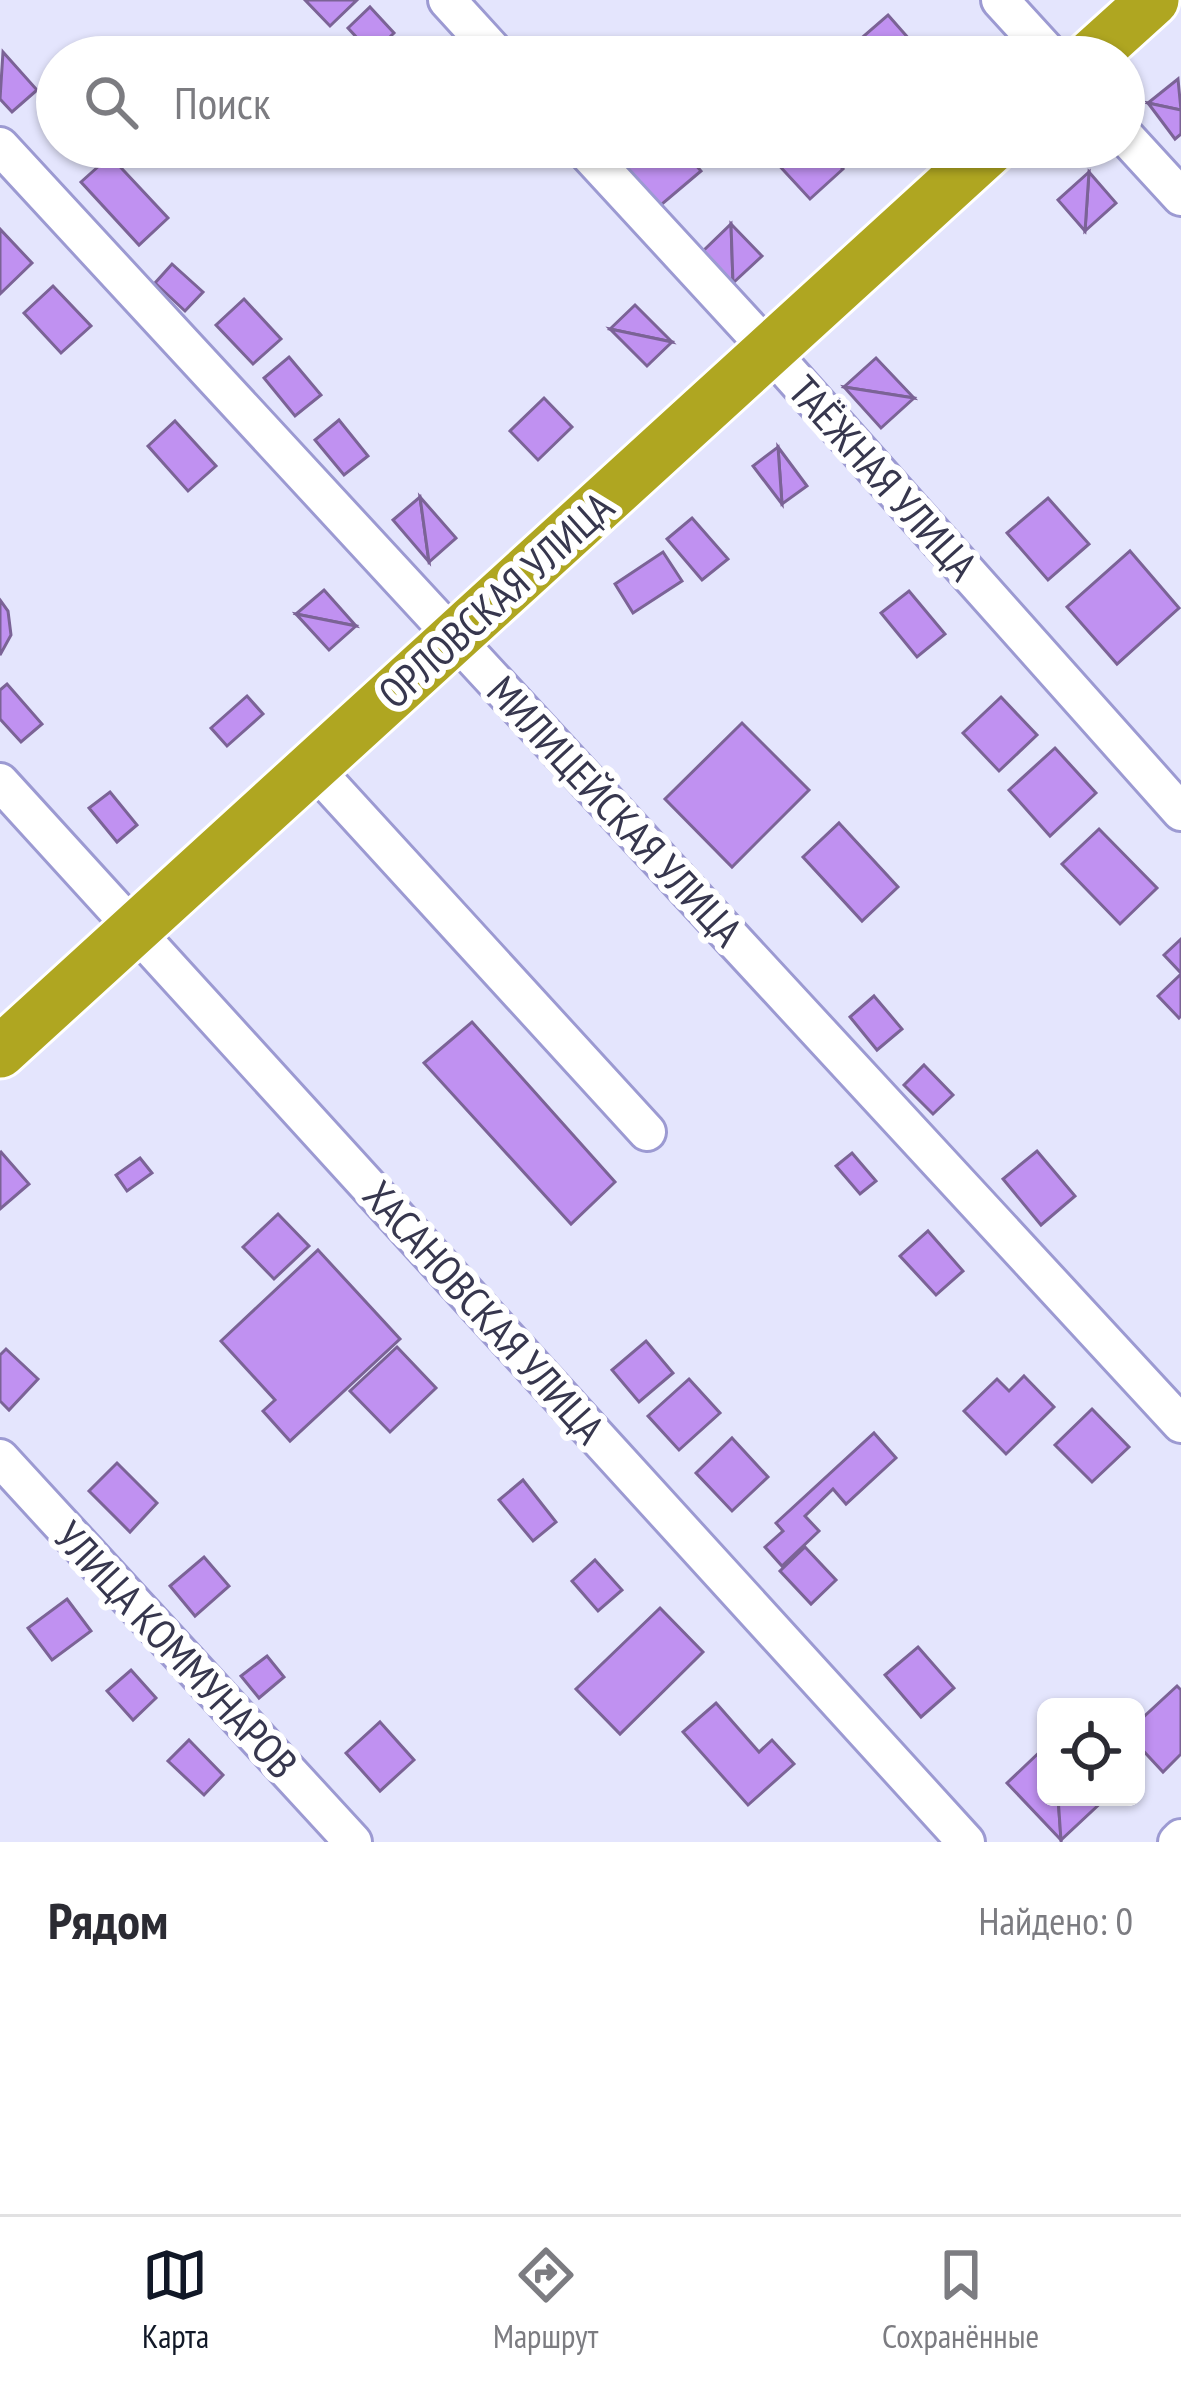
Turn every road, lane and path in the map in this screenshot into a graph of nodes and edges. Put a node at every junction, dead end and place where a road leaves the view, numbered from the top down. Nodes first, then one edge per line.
1 (447, 0) edge
2 (1000, 0) edge
3 (1153, 0) edge
4 (480, 36) edge
5 (1033, 36) edge
6 (1113, 36) edge
7 (0, 146) edge
8 (1145, 157) edge
9 (601, 168) edge
10 (969, 168) edge
11 (1181, 196) edge
12 (770, 350) junction
13 (455, 637) junction
14 (313, 767) junction
15 (0, 782) edge
16 (1181, 812) edge
17 (136, 929) junction
18 (0, 1052) edge
19 (647, 1132) dead end
20 (1181, 1424) edge
21 (0, 1458) edge
22 (353, 1842) edge
23 (966, 1842) edge

1 - 4 street
2 - 5 street
3 - 6 highway
7 - 13 street, МИЛИЦЕЙСКАЯ УЛИЦА
8 - 11 street
9 - 12 street, ТАЁЖНАЯ УЛИЦА
10 - 12 highway, ОРЛОВСКАЯ УЛИЦА
12 - 13 highway, ОРЛОВСКАЯ УЛИЦА
12 - 16 street, ТАЁЖНАЯ УЛИЦА
13 - 14 highway, ОРЛОВСКАЯ УЛИЦА
13 - 20 street, МИЛИЦЕЙСКАЯ УЛИЦА
14 - 17 highway, ОРЛОВСКАЯ УЛИЦА
14 - 19 street
15 - 17 street, ХАСАНОВСКАЯ УЛИЦА
17 - 18 highway, ОРЛОВСКАЯ УЛИЦА
17 - 23 street, ХАСАНОВСКАЯ УЛИЦА
21 - 22 street, УЛИЦА КОММУНАРОВ

